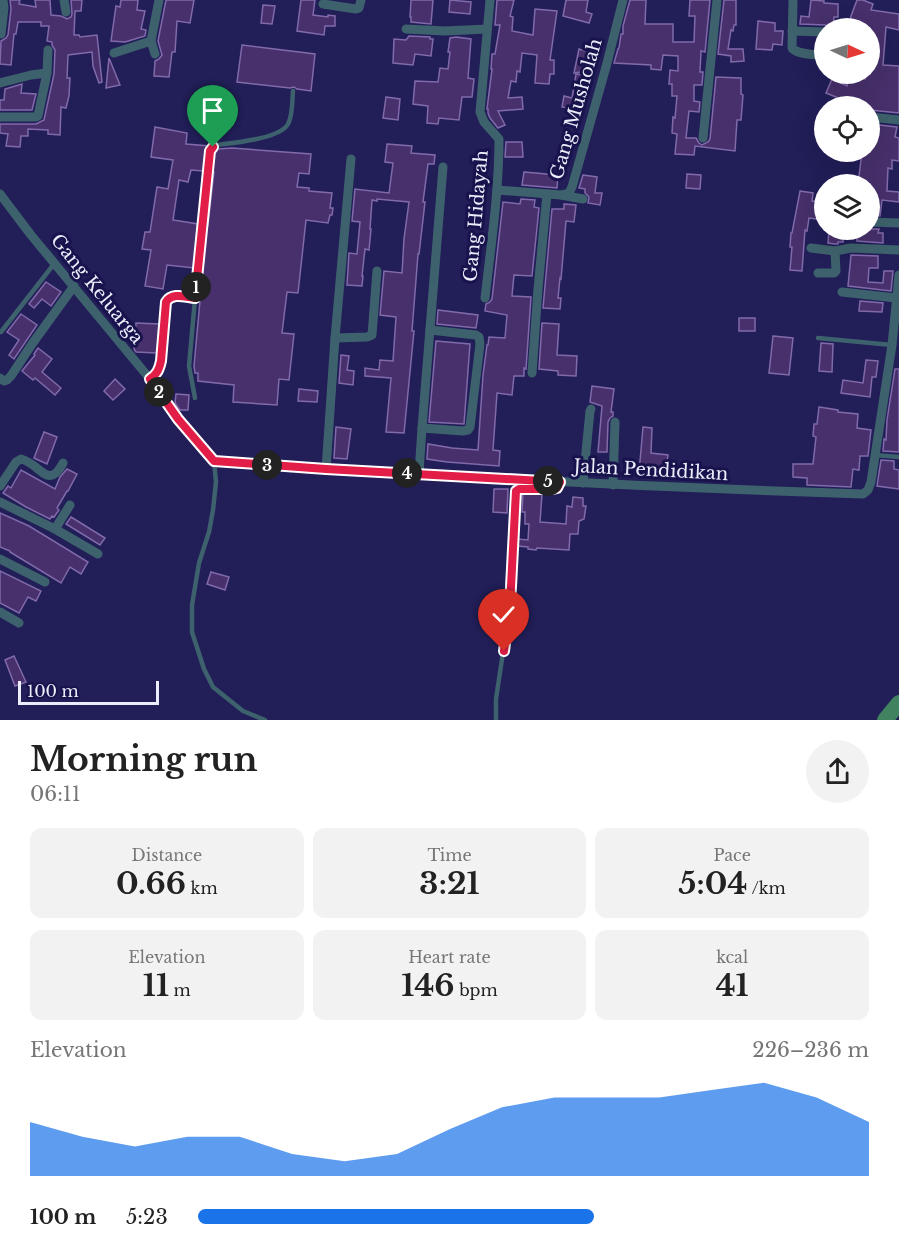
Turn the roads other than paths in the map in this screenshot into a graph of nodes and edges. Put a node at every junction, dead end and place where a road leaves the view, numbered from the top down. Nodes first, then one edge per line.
1 (3, 0) edge
2 (64, 0) edge
3 (159, 0) edge
4 (361, 0) edge
5 (490, 0) edge
6 (623, 0) edge
7 (717, 0) edge
8 (793, 0) edge
9 (323, 4) dead end
10 (66, 12) dead end
11 (406, 29) dead end
12 (487, 29) junction
13 (792, 31) junction
14 (814, 32) edge
15 (1, 34) edge
16 (151, 41) junction
17 (48, 50) dead end
18 (114, 53) dead end
19 (155, 54) dead end
20 (814, 55) edge
21 (47, 73) junction
22 (0, 83) edge
23 (293, 91) dead end
24 (0, 117) edge
25 (880, 118) edge
26 (899, 120) edge
27 (703, 138) dead end
28 (351, 159) dead end
29 (443, 167) dead end
30 (497, 190) junction
31 (0, 194) edge
32 (547, 194) junction
33 (561, 195) junction
34 (583, 199) dead end
35 (880, 222) edge
36 (899, 222) edge
37 (811, 248) dead end
38 (899, 250) edge
39 (835, 251) junction
40 (54, 264) junction
41 (377, 271) dead end
42 (818, 273) dead end
43 (899, 275) edge
44 (74, 286) junction
45 (842, 292) dead end
46 (195, 298) junction
47 (485, 298) dead end
48 (896, 298) junction
49 (430, 330) junction
50 (1, 332) edge
51 (335, 338) junction
52 (818, 338) dead end
53 (892, 345) junction
54 (894, 362) edge
55 (532, 373) dead end
56 (0, 378) edge
57 (150, 379) junction
58 (195, 398) dead end
59 (591, 409) dead end
60 (615, 422) dead end
61 (422, 428) junction
62 (875, 455) junction
63 (899, 457) edge
64 (214, 461) junction
65 (63, 463) dead end
66 (326, 469) junction
67 (419, 473) junction
68 (560, 482) junction
69 (583, 483) junction
70 (613, 485) junction
71 (0, 486) edge
72 (0, 502) edge
73 (70, 505) dead end
74 (55, 529) junction
75 (98, 554) dead end
76 (0, 559) edge
77 (45, 582) dead end
78 (0, 612) edge
79 (19, 623) dead end
80 (265, 720) edge
81 (496, 720) edge

1 - 15 street
2 - 10 street
3 - 16 street
4 - 9 street
5 - 12 street, Gang Hidayah
6 - 33 street, Gang Musholah
7 - 27 street
8 - 13 street
11 - 12 street
12 - 30 street, Gang Hidayah
13 - 14 street
13 - 20 street
16 - 18 street
16 - 19 street
17 - 21 street
21 - 22 street
21 - 24 street
23 - 46 lane
25 - 26 street
28 - 51 street
29 - 49 street
30 - 32 street, Gang Musholah
30 - 47 street, Gang Hidayah
31 - 40 street, Gang Keluarga
32 - 33 street, Gang Musholah
32 - 55 street
33 - 34 street
35 - 36 street
37 - 39 street
38 - 39 street
39 - 42 street
40 - 44 street, Gang Keluarga
40 - 50 lane
41 - 51 street
43 - 48 street, Jalan Pendidikan
44 - 56 street
44 - 57 street, Gang Keluarga
45 - 48 street
46 - 57 lane
46 - 58 lane
48 - 53 street, Jalan Pendidikan
49 - 61 street
49 - 61 street
51 - 66 street
52 - 53 lane
53 - 54 street, Jalan Pendidikan
54 - 62 street, Jalan Pendidikan
57 - 64 street, Gang Keluarga
59 - 69 street
60 - 70 street
61 - 67 street
62 - 63 lane
62 - 70 street, Jalan Pendidikan
64 - 66 street, Jalan Pendidikan
64 - 80 lane
65 - 71 street
66 - 67 street, Jalan Pendidikan
67 - 68 street, Jalan Pendidikan
68 - 69 street, Jalan Pendidikan
68 - 81 lane
69 - 70 street, Jalan Pendidikan
72 - 74 street
73 - 74 street
74 - 75 street
76 - 77 street
78 - 79 street

